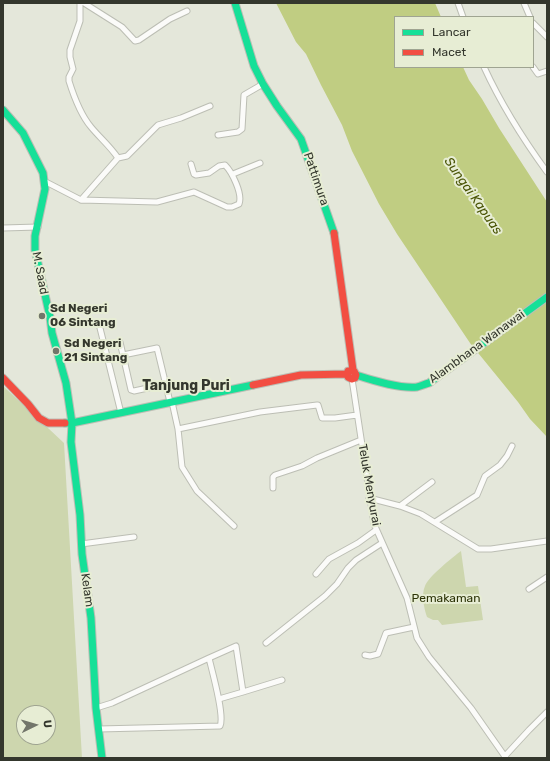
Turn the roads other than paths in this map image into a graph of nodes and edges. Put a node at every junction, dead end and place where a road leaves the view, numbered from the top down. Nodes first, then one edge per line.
1 (80, 3) edge
2 (84, 3) edge
3 (235, 3) edge
4 (458, 3) edge
5 (524, 3) edge
6 (187, 11) dead end
7 (463, 16) edge
8 (530, 16) edge
9 (534, 24) edge
10 (547, 37) edge
11 (485, 68) edge
12 (534, 68) edge
13 (547, 71) edge
14 (263, 84) junction
15 (210, 106) dead end
16 (3, 110) edge
17 (218, 135) dead end
18 (118, 158) junction
19 (260, 163) dead end
20 (191, 164) dead end
21 (547, 172) edge
22 (233, 174) junction
23 (44, 181) junction
24 (81, 200) junction
25 (3, 228) edge
26 (38, 228) junction
27 (547, 297) edge
28 (99, 324) dead end
29 (120, 342) dead end
30 (123, 355) junction
31 (352, 375) junction
32 (3, 378) edge
33 (166, 384) junction
34 (171, 402) junction
35 (121, 413) junction
36 (357, 415) junction
37 (72, 423) junction
38 (178, 429) junction
39 (361, 440) junction
40 (512, 446) dead end
41 (432, 482) dead end
42 (273, 488) dead end
43 (369, 498) junction
44 (400, 506) junction
45 (435, 522) junction
46 (234, 526) dead end
47 (376, 530) junction
48 (134, 537) dead end
49 (547, 541) edge
50 (382, 543) junction
51 (81, 544) junction
52 (316, 574) dead end
53 (547, 577) edge
54 (529, 589) dead end
55 (414, 627) junction
56 (266, 643) dead end
57 (365, 655) dead end
58 (209, 658) junction
59 (282, 680) dead end
60 (243, 692) junction
61 (219, 698) junction
62 (96, 708) junction
63 (547, 712) edge
64 (99, 730) junction
65 (505, 757) edge
66 (102, 758) edge

1 - 18 street
2 - 6 street
3 - 14 main road, Pattimura
4 - 7 street
5 - 8 street
9 - 10 street
11 - 21 street
12 - 13 street
14 - 17 street
14 - 31 main road, Pattimura
15 - 18 street
16 - 23 main road, M. Saad
18 - 24 street
19 - 22 street
20 - 22 street
22 - 24 street
23 - 24 street
23 - 26 main road, M. Saad
25 - 26 street
26 - 37 main road, M. Saad
27 - 31 main road, Alambhana Wanawai
28 - 35 street
29 - 30 street
30 - 33 street
30 - 33 street
31 - 34 main road, Alambhana Wanawai
31 - 36 street, Teluk Menyurai
32 - 37 main road, Alambhana Wanawai
33 - 34 street
34 - 35 main road, Alambhana Wanawai
34 - 38 street
35 - 37 main road, Alambhana Wanawai
36 - 38 street
36 - 39 street, Teluk Menyurai
37 - 51 main road, Kelam
38 - 46 street
39 - 42 street
39 - 43 street, Teluk Menyurai
40 - 45 street
41 - 44 street
43 - 44 street
43 - 47 street, Teluk Menyurai
44 - 45 street
45 - 49 street
47 - 50 street, Teluk Menyurai
47 - 52 street
48 - 51 street
50 - 55 street, Teluk Menyurai
50 - 56 street
51 - 62 main road, Kelam
53 - 54 street
55 - 57 street
55 - 65 street, Teluk Menyurai
58 - 60 street
58 - 61 street
58 - 62 street
59 - 60 street
60 - 61 street
61 - 64 street
62 - 64 main road, Kelam
63 - 65 street
64 - 66 main road, Kelam

